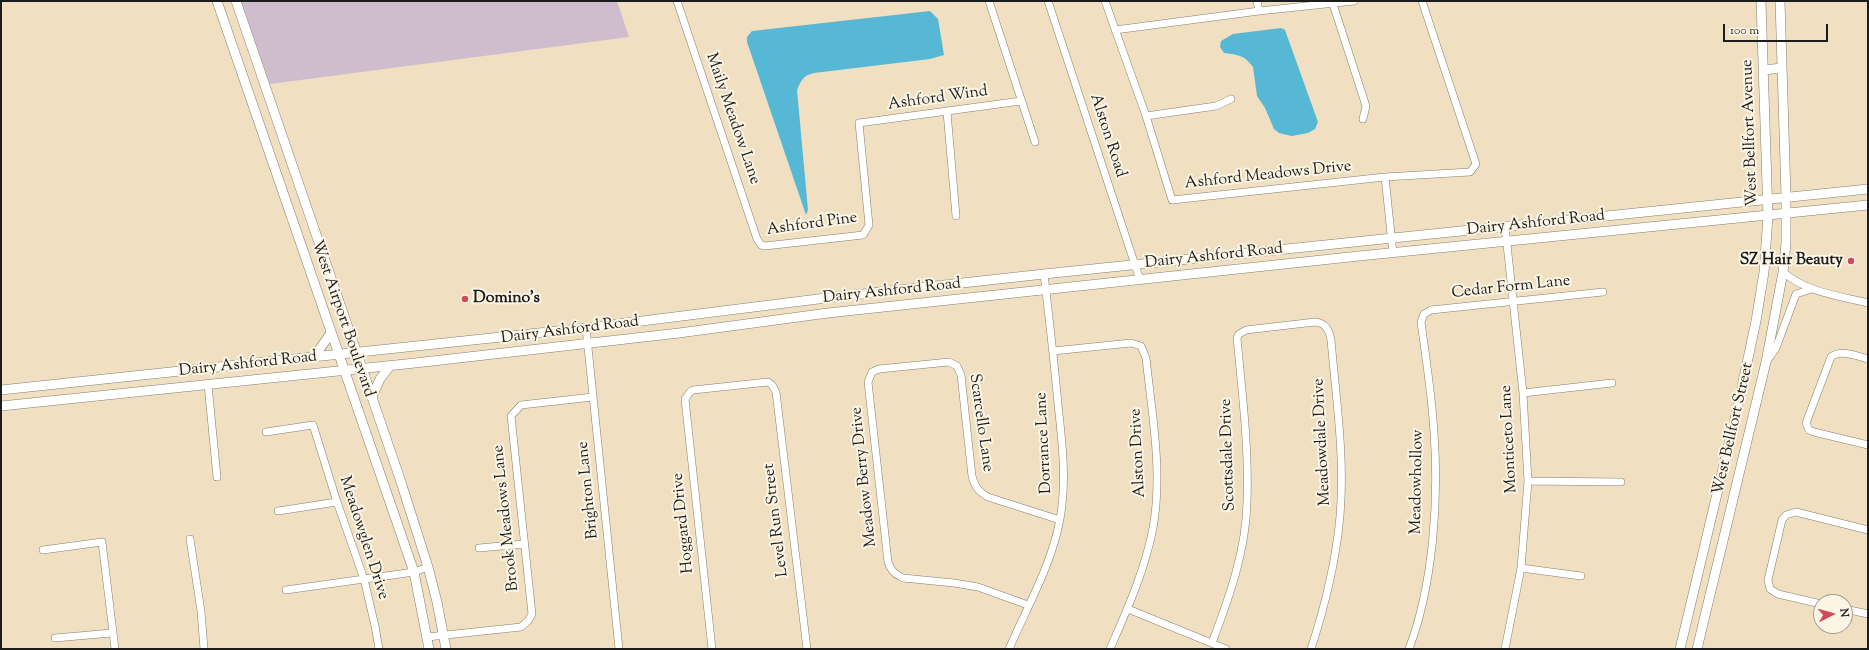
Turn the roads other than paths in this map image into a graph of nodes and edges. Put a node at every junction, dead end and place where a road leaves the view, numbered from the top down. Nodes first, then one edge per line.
1 (217, 1) edge
2 (236, 1) edge
3 (677, 1) edge
4 (989, 1) edge
5 (1048, 1) edge
6 (1105, 1) edge
7 (1257, 1) edge
8 (1354, 1) edge
9 (1422, 1) edge
10 (1761, 1) edge
11 (1780, 1) edge
12 (1333, 4) junction
13 (1259, 11) junction
14 (1115, 30) junction
15 (1782, 68) junction
16 (1763, 70) junction
17 (1231, 99) dead end
18 (1022, 102) junction
19 (947, 112) junction
20 (1146, 116) junction
21 (1363, 119) dead end
22 (1035, 142) dead end
23 (1385, 177) junction
24 (1868, 188) edge
25 (1786, 196) junction
26 (1768, 198) junction
27 (1868, 205) edge
28 (1637, 212) junction
29 (1787, 214) junction
30 (956, 216) dead end
31 (1768, 216) junction
32 (1505, 226) junction
33 (1638, 228) junction
34 (867, 231) joint
35 (1391, 237) junction
36 (1506, 242) junction
37 (761, 245) joint
38 (1393, 253) junction
39 (1136, 264) junction
40 (1783, 272) junction
41 (1044, 274) junction
42 (1140, 280) junction
43 (1812, 289) junction
44 (1046, 290) junction
45 (1603, 292) dead end
46 (826, 298) junction
47 (1512, 302) junction
48 (1868, 303) edge
49 (828, 314) junction
50 (1424, 314) joint
51 (1326, 326) joint
52 (586, 328) junction
53 (331, 333) junction
54 (588, 344) junction
55 (1053, 351) junction
56 (357, 352) junction
57 (339, 354) junction
58 (314, 357) junction
59 (1868, 359) edge
60 (1766, 362) junction
61 (390, 366) junction
62 (957, 366) joint
63 (363, 369) junction
64 (344, 370) junction
65 (1612, 383) dead end
66 (208, 385) junction
67 (774, 388) joint
68 (1, 390) edge
69 (1523, 393) junction
70 (372, 397) junction
71 (593, 397) junction
72 (1, 406) edge
73 (1737, 410) junction
74 (1753, 413) junction
75 (266, 432) dead end
76 (1868, 445) edge
77 (217, 478) dead end
78 (1528, 481) junction
79 (1621, 482) dead end
80 (337, 502) junction
81 (278, 511) dead end
82 (1060, 520) junction
83 (1868, 530) edge
84 (190, 539) dead end
85 (524, 544) junction
86 (479, 548) dead end
87 (44, 550) dead end
88 (1703, 552) junction
89 (1720, 554) junction
90 (428, 567) junction
91 (1522, 568) junction
92 (414, 572) junction
93 (1581, 576) dead end
94 (364, 579) junction
95 (286, 590) dead end
96 (1813, 602) edge
97 (1028, 605) junction
98 (1128, 608) junction
99 (1853, 611) edge
100 (1868, 614) edge
101 (112, 633) junction
102 (444, 636) junction
103 (427, 637) junction
104 (55, 638) dead end
105 (1212, 643) junction
106 (115, 649) edge
107 (204, 649) edge
108 (378, 649) edge
109 (429, 649) edge
110 (446, 649) edge
111 (619, 649) edge
112 (712, 649) edge
113 (806, 649) edge
114 (1010, 649) edge
115 (1110, 649) edge
116 (1226, 649) edge
117 (1311, 649) edge
118 (1409, 649) edge
119 (1505, 649) edge
120 (1680, 649) edge
121 (1697, 649) edge

1 - 53 main road, West Airport Boulevard
2 - 56 main road, West Airport Boulevard
3 - 37 street, Maily Meadow Lane
4 - 18 street
5 - 39 street, Alston Road
6 - 14 street, Ashford Meadows Drive
7 - 13 street
8 - 12 street
9 - 23 street
10 - 16 main road, West Bellfort Avenue
11 - 15 main road, West Bellfort Avenue
12 - 13 street
12 - 21 street
13 - 14 street
14 - 20 street, Ashford Meadows Drive
15 - 16 main road
15 - 25 main road, West Bellfort Avenue
16 - 26 main road, West Bellfort Avenue
17 - 20 street
18 - 19 street, Ashford Wind
18 - 22 street
19 - 30 street
19 - 34 street, Ashford Wind
20 - 23 street, Ashford Meadows Drive
23 - 35 street
24 - 25 main road, Dairy Ashford Road
25 - 26 main road, Dairy Ashford Road
25 - 29 main road, West Bellfort Avenue
26 - 28 main road, Dairy Ashford Road
26 - 31 main road, West Bellfort Avenue
27 - 29 main road, Dairy Ashford Road
28 - 32 main road, Dairy Ashford Road
28 - 33 main road
29 - 31 main road, Dairy Ashford Road
29 - 40 main road, West Bellfort Street
31 - 33 main road, Dairy Ashford Road
31 - 73 main road, West Bellfort Street
32 - 35 main road, Dairy Ashford Road
32 - 36 street, Monticeto Lane
33 - 36 main road, Dairy Ashford Road
34 - 37 street, Ashford Pine
35 - 38 street
35 - 39 main road, Dairy Ashford Road
36 - 38 main road, Dairy Ashford Road
36 - 47 street, Monticeto Lane
38 - 42 main road, Dairy Ashford Road
39 - 41 main road, Dairy Ashford Road
39 - 42 street, Alston Road
40 - 43 street
40 - 60 main road, West Bellfort Street
41 - 44 street, Dorrance Lane
41 - 46 main road, Dairy Ashford Road
42 - 44 main road, Dairy Ashford Road
43 - 48 street
43 - 60 street
44 - 49 main road, Dairy Ashford Road
44 - 55 street, Dorrance Lane
45 - 47 street, Cedar Form Lane
46 - 49 main road
46 - 52 main road, Dairy Ashford Road
47 - 50 street, Cedar Form Lane
47 - 69 street, Monticeto Lane
49 - 54 main road, Dairy Ashford Road
50 - 118 street, Meadowhollow
51 - 105 street, Scottsdale Drive
51 - 117 street, Meadowdale Drive
52 - 54 street, Brighton Lane
52 - 56 main road, Dairy Ashford Road
53 - 57 main road, West Airport Boulevard
53 - 58 main road
54 - 61 main road, Dairy Ashford Road
54 - 71 street, Brighton Lane
55 - 82 street, Dorrance Lane
55 - 98 street, Alston Drive
56 - 57 main road, Dairy Ashford Road
56 - 63 main road, West Airport Boulevard
57 - 58 main road, Dairy Ashford Road
57 - 64 main road, West Airport Boulevard
58 - 68 main road, Dairy Ashford Road
59 - 76 street
60 - 74 main road, West Bellfort Street
61 - 63 main road, Dairy Ashford Road
61 - 70 main road
62 - 82 street, Scarcello Lane
62 - 97 street, Meadow Berry Drive
63 - 64 main road, Dairy Ashford Road
63 - 70 main road, West Airport Boulevard
64 - 66 main road, Dairy Ashford Road
64 - 92 main road, West Airport Boulevard
65 - 69 street
66 - 72 main road, Dairy Ashford Road
66 - 77 street
67 - 112 street, Hoggard Drive
67 - 113 street, Level Run Street
69 - 78 street, Monticeto Lane
70 - 90 main road, West Airport Boulevard
71 - 85 street, Brook Meadows Lane
71 - 111 street, Brighton Lane
73 - 74 main road
73 - 88 main road, West Bellfort Street
74 - 89 main road, West Bellfort Street
75 - 80 street, Meadowglen Drive
78 - 79 street
78 - 91 street, Monticeto Lane
80 - 81 street
80 - 94 street, Meadowglen Drive
82 - 97 street, Dorrance Lane
83 - 96 street
84 - 107 street
85 - 86 street
85 - 102 street, Brook Meadows Lane
87 - 101 street
88 - 89 main road
88 - 120 main road, West Bellfort Street
89 - 121 main road, West Bellfort Street
90 - 92 street
90 - 102 main road, West Airport Boulevard
91 - 93 street
91 - 119 street, Monticeto Lane
92 - 94 street
92 - 103 main road, West Airport Boulevard
94 - 95 street
94 - 108 street, Meadowglen Drive
97 - 114 street, Dorrance Lane
98 - 105 street
98 - 115 street, Alston Drive
99 - 100 street
101 - 104 street
101 - 106 street
102 - 103 street
102 - 110 main road, West Airport Boulevard
103 - 109 main road, West Airport Boulevard
105 - 116 street

